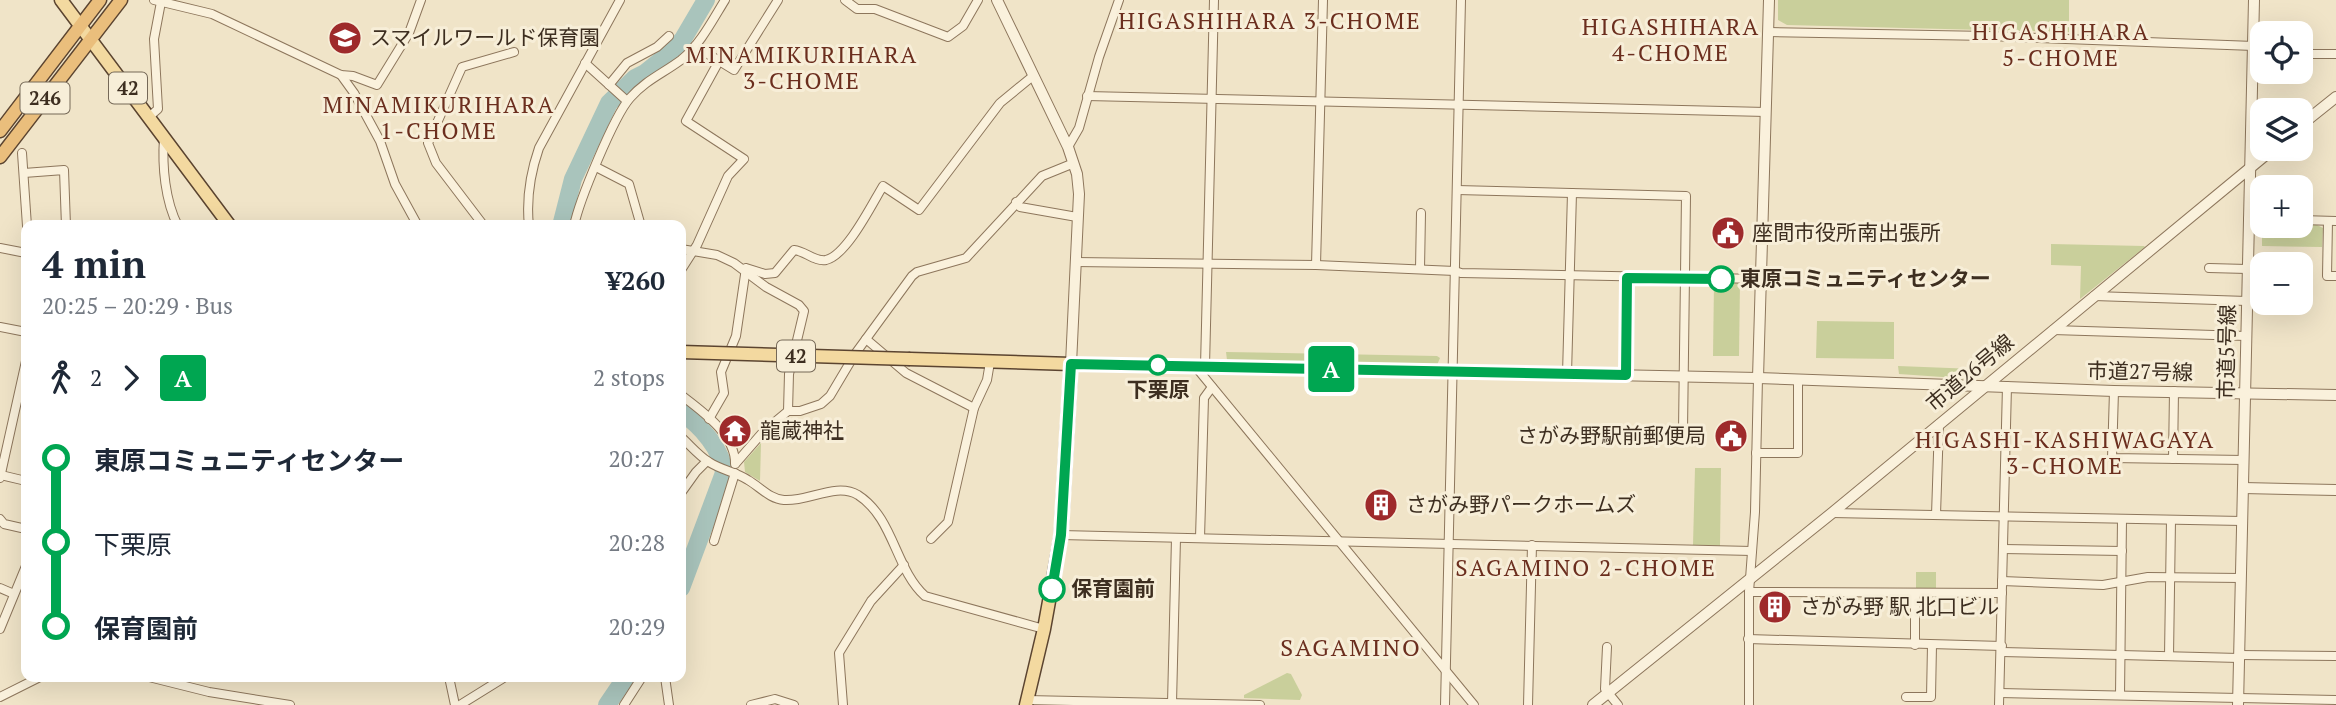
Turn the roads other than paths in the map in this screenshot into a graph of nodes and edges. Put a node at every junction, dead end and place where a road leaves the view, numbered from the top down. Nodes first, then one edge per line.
1 (61, 0) edge
2 (100, 0) edge
3 (121, 0) edge
4 (421, 0) edge
5 (620, 0) edge
6 (725, 0) edge
7 (778, 0) edge
8 (845, 0) edge
9 (978, 0) edge
10 (997, 0) edge
11 (1119, 0) edge
12 (1214, 0) edge
13 (1323, 0) edge
14 (1461, 0) edge
15 (1769, 0) edge
16 (2254, 0) edge
17 (157, 1) edge
18 (866, 4) edge
19 (2255, 21) edge
20 (80, 25) junction
21 (1769, 32) junction
22 (669, 36) dead end
23 (91, 38) junction
24 (695, 46) junction
25 (514, 52) dead end
26 (2250, 52) edge
27 (2313, 54) edge
28 (2336, 54) edge
29 (719, 61) junction
30 (584, 63) junction
31 (341, 75) junction
32 (1033, 76) junction
33 (2254, 84) edge
34 (609, 85) junction
35 (1087, 96) junction
36 (2336, 97) edge
37 (626, 100) junction
38 (1212, 100) junction
39 (1320, 100) junction
40 (1458, 104) junction
41 (1766, 111) junction
42 (2313, 115) edge
43 (149, 117) junction
44 (0, 131) edge
45 (164, 138) junction
46 (1068, 147) junction
47 (22, 153) dead end
48 (0, 157) edge
49 (2258, 161) edge
50 (1074, 163) junction
51 (596, 167) junction
52 (2250, 167) junction
53 (24, 173) junction
54 (1457, 190) junction
55 (1572, 193) junction
56 (1016, 202) junction
57 (1421, 214) dead end
58 (1077, 217) junction
59 (2248, 219) joint
60 (27, 220) edge
61 (66, 220) edge
62 (176, 220) edge
63 (226, 220) edge
64 (415, 220) edge
65 (479, 220) edge
66 (529, 220) edge
67 (577, 220) edge
68 (639, 220) edge
69 (2313, 220) edge
70 (2332, 221) edge
71 (0, 248) edge
72 (686, 250) edge
73 (692, 251) junction
74 (21, 252) edge
75 (686, 261) edge
76 (1075, 262) junction
77 (1208, 264) junction
78 (1316, 265) junction
79 (2209, 268) dead end
80 (1420, 269) junction
81 (2247, 269) junction
82 (744, 271) junction
83 (1455, 271) junction
84 (1570, 276) junction
85 (2336, 276) edge
86 (1684, 279) junction
87 (1761, 279) junction
88 (2094, 296) junction
89 (2247, 301) junction
90 (0, 327) edge
91 (2053, 330) junction
92 (21, 331) edge
93 (2246, 336) junction
94 (866, 339) junction
95 (686, 352) edge
96 (990, 362) junction
97 (1071, 364) junction
98 (1200, 366) junction
99 (1451, 373) junction
100 (1567, 374) junction
101 (1682, 376) junction
102 (1758, 378) junction
103 (1798, 379) junction
104 (21, 384) edge
105 (1985, 386) junction
106 (2007, 386) junction
107 (1212, 387) junction
108 (2114, 391) junction
109 (2174, 391) junction
110 (2245, 393) junction
111 (2336, 395) edge
112 (686, 399) edge
113 (974, 408) junction
114 (788, 411) junction
115 (709, 419) junction
116 (1938, 424) junction
117 (1683, 431) dead end
118 (686, 441) edge
119 (1756, 453) junction
120 (2173, 459) junction
121 (2244, 460) junction
122 (710, 463) junction
123 (736, 463) junction
124 (733, 472) junction
125 (1, 477) edge
126 (21, 480) edge
127 (686, 486) edge
128 (2243, 488) junction
129 (2336, 490) edge
130 (1832, 513) junction
131 (1936, 515) junction
132 (2003, 516) junction
133 (0, 519) edge
134 (2122, 519) junction
135 (2171, 520) junction
136 (2242, 521) junction
137 (21, 528) edge
138 (1061, 535) junction
139 (1176, 538) junction
140 (1200, 538) junction
141 (931, 539) dead end
142 (714, 541) dead end
143 (1339, 542) junction
144 (1447, 544) junction
145 (1532, 545) junction
146 (2003, 549) junction
147 (1752, 551) junction
148 (2122, 551) junction
149 (904, 565) junction
150 (2171, 577) junction
151 (21, 578) edge
152 (1750, 578) junction
153 (2241, 578) junction
154 (2002, 581) junction
155 (2121, 583) junction
156 (0, 588) edge
157 (1749, 592) junction
158 (1914, 593) junction
159 (2002, 593) junction
160 (14, 594) junction
161 (0, 629) edge
162 (1044, 629) junction
163 (1748, 639) junction
164 (1915, 645) junction
165 (1932, 645) junction
166 (1607, 647) dead end
167 (2002, 649) junction
168 (2122, 655) junction
169 (2169, 656) junction
170 (2336, 656) edge
171 (2239, 657) junction
172 (1446, 668) junction
173 (30, 682) edge
174 (170, 682) edge
175 (450, 682) edge
176 (496, 682) edge
177 (639, 682) edge
178 (666, 682) edge
179 (1608, 692) junction
180 (2000, 693) junction
181 (2117, 695) junction
182 (0, 697) edge
183 (1906, 697) dead end
184 (2336, 700) edge
185 (253, 702) edge
186 (1027, 702) edge
187 (2238, 702) edge
188 (1049, 703) edge
189 (1172, 703) edge
190 (1197, 704) edge
191 (290, 705) edge
192 (457, 705) edge
193 (624, 705) edge
194 (669, 705) edge
195 (751, 705) edge
196 (794, 705) edge
197 (843, 705) edge
198 (1260, 705) edge
199 (1446, 705) edge
200 (1474, 705) edge
201 (1528, 705) edge
202 (1593, 705) edge
203 (1618, 705) edge
204 (1749, 705) edge
205 (1999, 705) edge
206 (2114, 705) edge

1 - 20 main road, 42
2 - 20 highway, 246
3 - 23 highway, 246
4 - 31 street
5 - 30 street
6 - 24 street
7 - 29 street
8 - 18 street
9 - 18 street
10 - 32 street
11 - 35 street
12 - 38 street
13 - 39 street
14 - 40 street
15 - 21 street
16 - 19 street, 市道5号線
17 - 31 street
17 - 43 street
20 - 23 main road, 42
20 - 44 highway, 246
21 - 26 street
21 - 41 street
22 - 34 street
23 - 43 main road, 42
23 - 48 highway, 246
24 - 29 street
24 - 37 street
25 - 65 street
27 - 28 street
29 - 73 street
30 - 34 street
30 - 66 street
31 - 64 street
32 - 46 street
32 - 82 street
33 - 52 street, 市道5号線
34 - 37 street
35 - 38 street
35 - 46 street
36 - 42 street
37 - 51 street
38 - 39 street
38 - 77 street
39 - 40 street
39 - 78 street
40 - 41 street
40 - 54 street
41 - 87 street
43 - 45 main road, 42
45 - 62 street
45 - 63 main road, 42
46 - 50 street
47 - 53 street
49 - 52 street, 市道26号線
50 - 56 street
50 - 58 street
51 - 67 street
51 - 68 street
52 - 59 street, 市道5号線
52 - 88 street, 市道26号線
53 - 60 street
53 - 61 street
54 - 55 street
54 - 83 street
55 - 84 street
55 - 86 street
56 - 58 street
56 - 94 street
57 - 80 street
58 - 76 street
59 - 81 street, 市道5号線
69 - 70 street
70 - 85 street
71 - 74 street
72 - 73 street
73 - 75 street
73 - 82 street
76 - 77 street
76 - 97 street
77 - 78 street
77 - 98 street
78 - 80 street
79 - 81 street
80 - 83 street
81 - 89 street, 市道5号線
82 - 114 street
82 - 115 street
83 - 84 street
83 - 99 street
84 - 86 street
84 - 100 street
86 - 87 street
86 - 101 street
87 - 102 street
88 - 89 street
88 - 91 street, 市道26号線
89 - 93 street, 市道5号線
90 - 92 street
91 - 93 street
91 - 105 street, 市道26号線
93 - 110 street, 市道5号線
94 - 113 street
94 - 114 street
95 - 96 main road, 42, bridge
96 - 97 main road, 42
96 - 113 street
97 - 98 street, 市道27号線
97 - 138 main road
98 - 99 street, 市道27号線
98 - 107 street
99 - 100 street, 市道27号線
99 - 144 street
100 - 101 street, 市道27号線
101 - 102 street, 市道27号線
101 - 117 street
102 - 103 street, 市道27号線
102 - 119 street
103 - 105 street, 市道27号線
103 - 119 street
104 - 125 street
105 - 106 street, 市道27号線
105 - 116 street, 市道26号線
106 - 108 street, 市道27号線
106 - 132 street
107 - 140 street
107 - 143 street
108 - 109 street, 市道27号線
108 - 120 street
109 - 110 street, 市道27号線
109 - 120 street
110 - 111 street, 市道27号線
110 - 121 street, 市道5号線
112 - 115 street
113 - 141 street
114 - 123 street
115 - 123 street
116 - 130 street, 市道26号線
116 - 131 street
118 - 122 street
119 - 147 street
120 - 121 street
121 - 128 street, 市道5号線
122 - 124 street
122 - 127 street
123 - 124 street
124 - 142 street
124 - 149 street
125 - 126 street
128 - 129 street
128 - 136 street, 市道5号線
130 - 131 street
130 - 152 street, 市道26号線
131 - 132 street
132 - 134 street
132 - 146 street
133 - 137 street
134 - 135 street
134 - 148 street
135 - 136 street
135 - 150 street
136 - 153 street, 市道5号線
138 - 139 street
138 - 162 main road
139 - 140 street
139 - 189 street
140 - 143 street
143 - 144 street
143 - 172 street
144 - 145 street
144 - 172 street
145 - 147 street
145 - 201 street
146 - 148 street
146 - 154 street
147 - 152 street
148 - 155 street
149 - 162 street
149 - 197 street
150 - 153 street
150 - 155 street
150 - 169 street
151 - 160 street
152 - 157 street
152 - 179 street, 市道26号線
153 - 171 street, 市道5号線
154 - 155 street
154 - 159 street
155 - 168 street
156 - 160 street
157 - 158 street
157 - 163 street
158 - 159 street
158 - 164 street
159 - 167 street
160 - 161 street
162 - 186 main road
163 - 164 street
163 - 204 street
164 - 165 street
165 - 167 street
165 - 183 street
166 - 179 street
167 - 168 street
167 - 180 street
168 - 169 street
168 - 181 street
169 - 171 street
170 - 171 street
171 - 187 street, 市道5号線
172 - 199 street
172 - 200 street
173 - 182 street
174 - 185 street
175 - 192 street
176 - 192 street
177 - 193 street
178 - 194 street
179 - 202 street, 市道26号線
179 - 203 street
180 - 181 street
180 - 205 street
181 - 187 street
181 - 206 street
184 - 187 street
185 - 191 street
186 - 188 street
188 - 189 street
189 - 190 street
190 - 198 street
195 - 196 street

